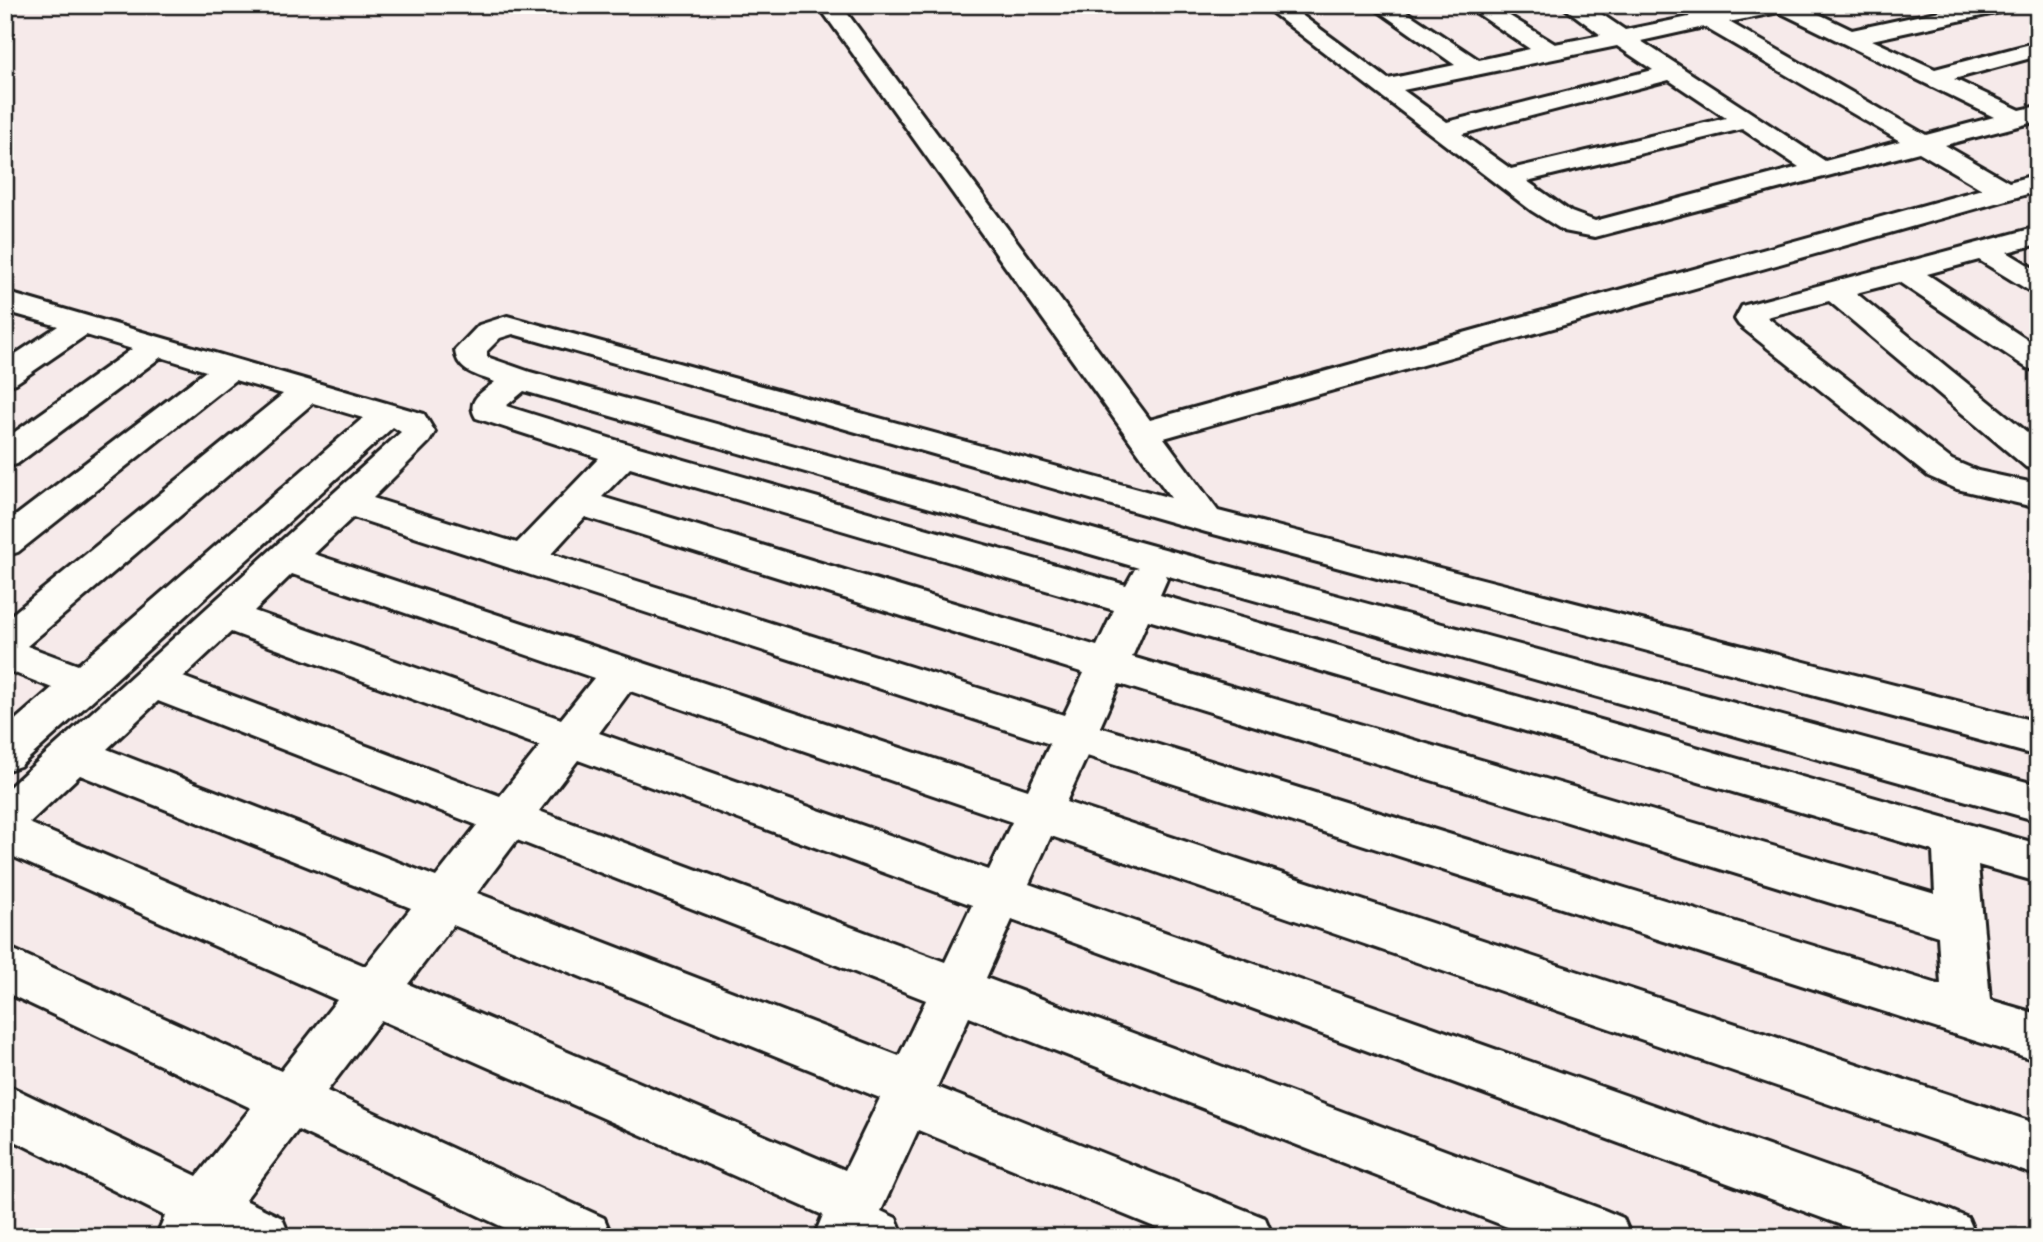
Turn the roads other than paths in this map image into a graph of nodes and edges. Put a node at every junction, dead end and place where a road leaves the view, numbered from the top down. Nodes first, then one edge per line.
1 (829, 5) edge
2 (1273, 5) edge
3 (1381, 5) edge
4 (1476, 5) edge
5 (1572, 5) edge
6 (1682, 5) edge
7 (1781, 5) edge
8 (2000, 5) edge
9 (1709, 20) junction
10 (1852, 37) junction
11 (1622, 38) junction
12 (2038, 49) edge
13 (1552, 52) junction
14 (1475, 68) junction
15 (1673, 72) junction
16 (1934, 77) junction
17 (1383, 88) junction
18 (2028, 116) edge
19 (1746, 121) junction
20 (1442, 131) junction
21 (1921, 145) junction
22 (1819, 169) junction
23 (1506, 178) junction
24 (2038, 182) edge
25 (2005, 191) junction
26 (2038, 235) edge
27 (1983, 250) junction
28 (1903, 271) junction
29 (2038, 284) edge
30 (1834, 290) junction
31 (7, 304) edge
32 (82, 324) junction
33 (156, 346) junction
34 (2038, 361) edge
35 (230, 368) junction
36 (5, 376) edge
37 (519, 379) junction
38 (307, 391) junction
39 (387, 415) junction
40 (1142, 433) junction
41 (623, 454) junction
42 (5, 456) edge
43 (2038, 459) edge
44 (2038, 496) edge
45 (347, 502) junction
46 (577, 502) junction
47 (1206, 520) junction
48 (5, 543) edge
49 (286, 558) junction
50 (524, 559) junction
51 (1157, 560) junction
52 (1138, 603) junction
53 (224, 615) junction
54 (5, 642) edge
55 (5, 653) edge
56 (1108, 665) junction
57 (622, 671) junction
58 (153, 682) junction
59 (84, 684) junction
60 (1076, 736) junction
61 (2038, 739) edge
62 (569, 740) junction
63 (5, 754) edge
64 (74, 754) junction
65 (2038, 803) edge
66 (1040, 812) junction
67 (5, 818) edge
68 (509, 818) junction
69 (5, 833) edge
70 (1954, 838) junction
71 (2038, 863) edge
72 (1000, 895) junction
73 (444, 901) junction
74 (1960, 922) junction
75 (5, 968) edge
76 (957, 990) junction
77 (373, 993) junction
78 (1966, 1016) junction
79 (2038, 1038) edge
80 (909, 1093) junction
81 (289, 1100) junction
82 (5, 1109) edge
83 (2038, 1150) edge
84 (194, 1222) edge
85 (856, 1225) edge
86 (263, 1237) edge
87 (585, 1237) edge
88 (1246, 1237) edge
89 (1604, 1237) edge
90 (1949, 1237) edge

1 - 40 street
2 - 17 street
3 - 14 street
4 - 13 street
5 - 11 street
6 - 9 street
7 - 9 street
7 - 10 street
8 - 10 street
9 - 11 street
9 - 21 street
10 - 16 street
11 - 13 street
11 - 15 street
12 - 16 street
13 - 14 street
14 - 17 street
15 - 19 street
15 - 20 street
16 - 18 street
17 - 20 street
18 - 21 street
19 - 22 street
19 - 23 street
20 - 23 street
21 - 22 street
21 - 25 street
22 - 23 street
24 - 25 street
25 - 40 street
26 - 27 street
27 - 28 street
27 - 29 street
28 - 30 street
28 - 34 street
30 - 43 street
30 - 44 street
31 - 32 street
32 - 33 street
32 - 36 street
33 - 35 street
33 - 42 street
35 - 38 street
35 - 48 street
37 - 41 street
37 - 47 street
37 - 51 street
38 - 39 street
38 - 54 street
39 - 45 street
39 - 59 street
40 - 47 street
41 - 46 street
41 - 52 street
45 - 49 street
45 - 50 street
46 - 50 street
46 - 56 street
47 - 61 street
49 - 53 street
49 - 57 street
50 - 60 street
51 - 52 street
51 - 65 street
52 - 56 street
52 - 70 street
53 - 58 street
53 - 62 street
55 - 59 street
56 - 60 street
56 - 74 street
57 - 62 street
57 - 66 street
58 - 64 street
58 - 68 street
59 - 63 street
60 - 66 street
60 - 78 street
62 - 68 street
62 - 72 street
64 - 67 street
64 - 73 street
66 - 72 street
66 - 83 street
68 - 73 street
68 - 76 street
69 - 77 street
70 - 71 street
70 - 74 street
72 - 76 street
72 - 90 street
73 - 77 street
73 - 80 street
74 - 78 street
75 - 81 street
76 - 80 street
76 - 89 street
77 - 81 street
77 - 85 street
78 - 79 street
80 - 85 street
80 - 88 street
81 - 84 street
81 - 87 street
82 - 84 street
84 - 86 street

